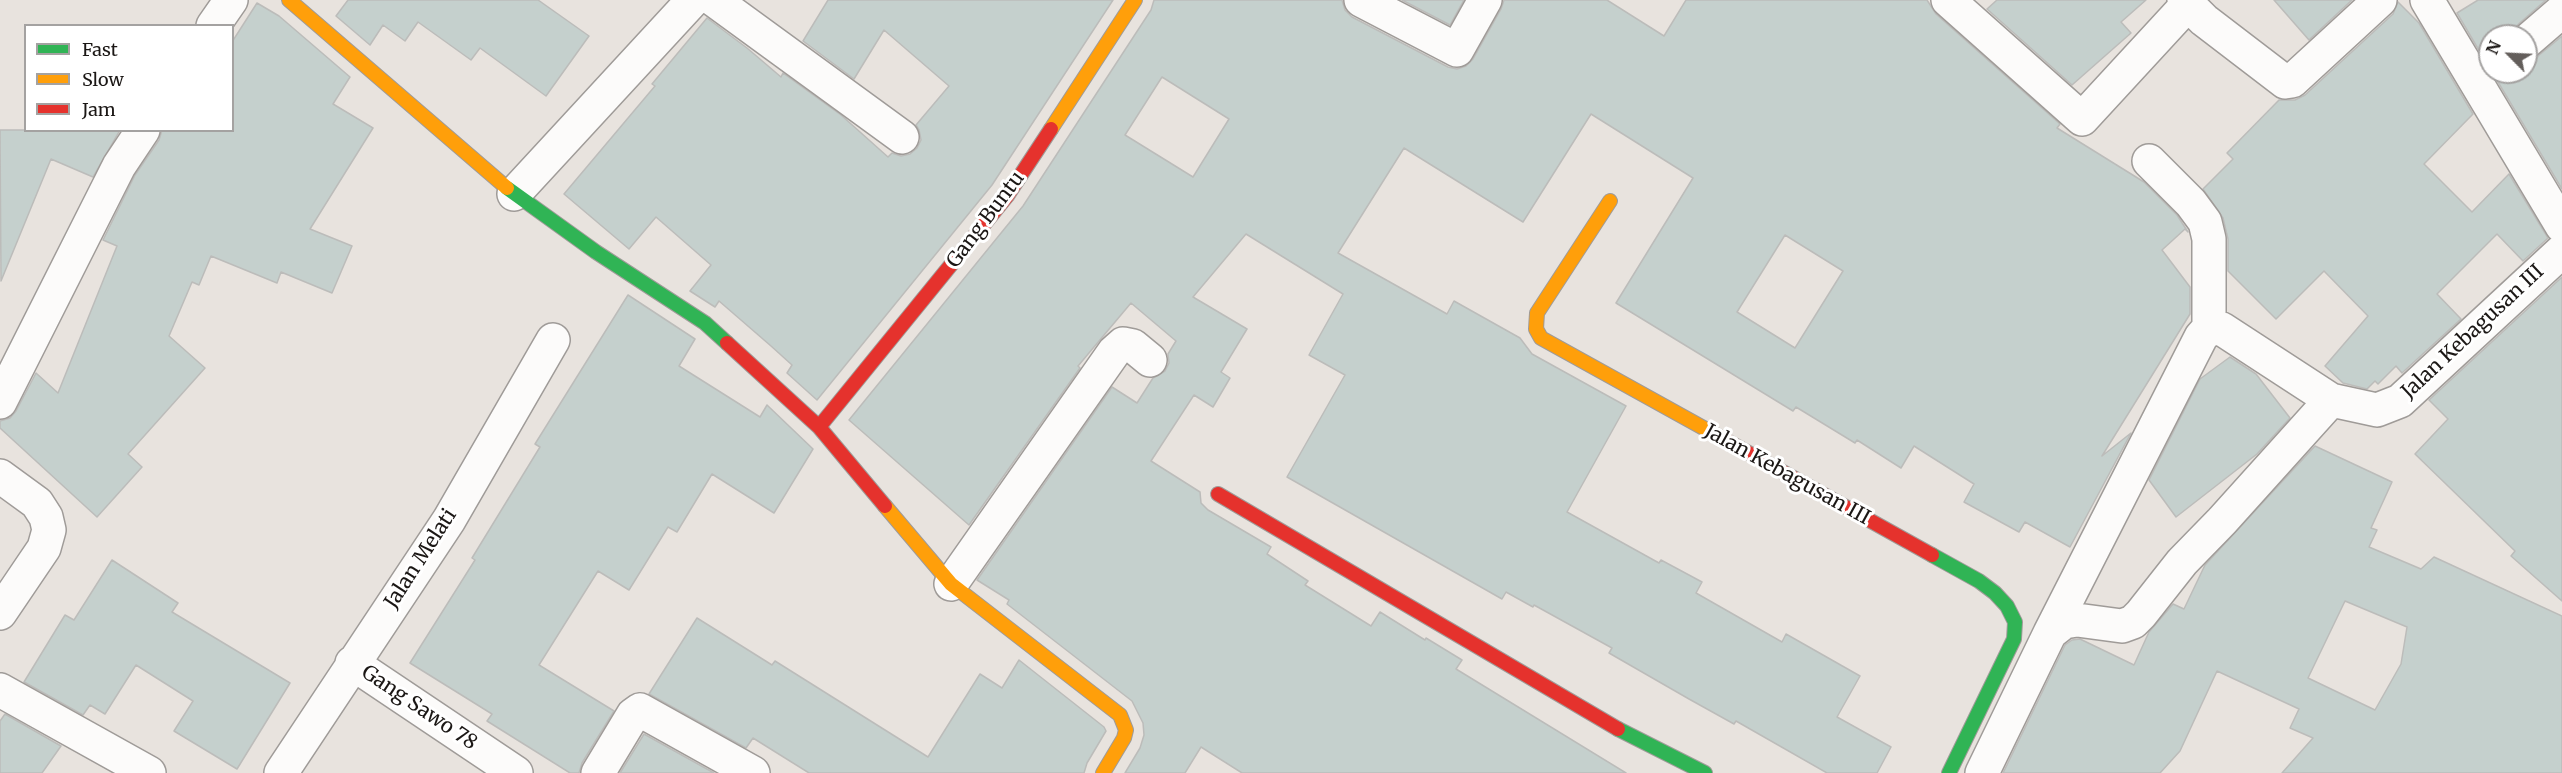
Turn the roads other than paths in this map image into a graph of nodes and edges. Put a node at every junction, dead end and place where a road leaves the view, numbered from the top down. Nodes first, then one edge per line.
1 (231, 0) edge
2 (289, 0) edge
3 (693, 0) edge
4 (714, 0) edge
5 (1135, 0) edge
6 (1361, 0) edge
7 (1485, 0) edge
8 (1948, 0) edge
9 (2380, 0) edge
10 (2427, 0) edge
11 (2186, 2) edge
12 (2562, 11) edge
13 (214, 24) edge
14 (2538, 32) edge
15 (2478, 69) edge
16 (2488, 84) edge
17 (142, 132) edge
18 (902, 137) dead end
19 (2149, 161) dead end
20 (514, 194) junction
21 (1610, 201) dead end
22 (2562, 226) edge
23 (2562, 250) edge
24 (2209, 328) junction
25 (553, 340) dead end
26 (1150, 360) dead end
27 (2331, 400) junction
28 (0, 402) edge
29 (819, 427) junction
30 (0, 476) edge
31 (1218, 494) dead end
32 (951, 584) junction
33 (0, 612) edge
34 (2050, 633) junction
35 (352, 663) junction
36 (0, 690) edge
37 (1983, 772) edge
38 (149, 773) edge
39 (281, 773) edge
40 (516, 773) edge
41 (598, 773) edge
42 (753, 773) edge
43 (1103, 773) edge
44 (1706, 773) edge
45 (1949, 773) edge

1 - 13 street
2 - 20 street
3 - 20 street
4 - 18 street
5 - 29 street, Gang Buntu
6 - 7 street
8 - 11 street
9 - 11 street
10 - 15 street
12 - 14 street
16 - 22 street
17 - 28 street
19 - 24 street
20 - 29 street
21 - 45 street, Jalan Kebagusan III
23 - 27 street, Jalan Kebagusan III
24 - 27 street, Jalan Kebagusan III
24 - 34 street
25 - 35 street, Jalan Melati
26 - 32 street
27 - 34 street
29 - 32 street
30 - 33 street
31 - 44 street
32 - 43 street
34 - 37 street
35 - 39 street, Jalan Melati
35 - 40 street, Gang Sawo 78
36 - 38 street
41 - 42 street

